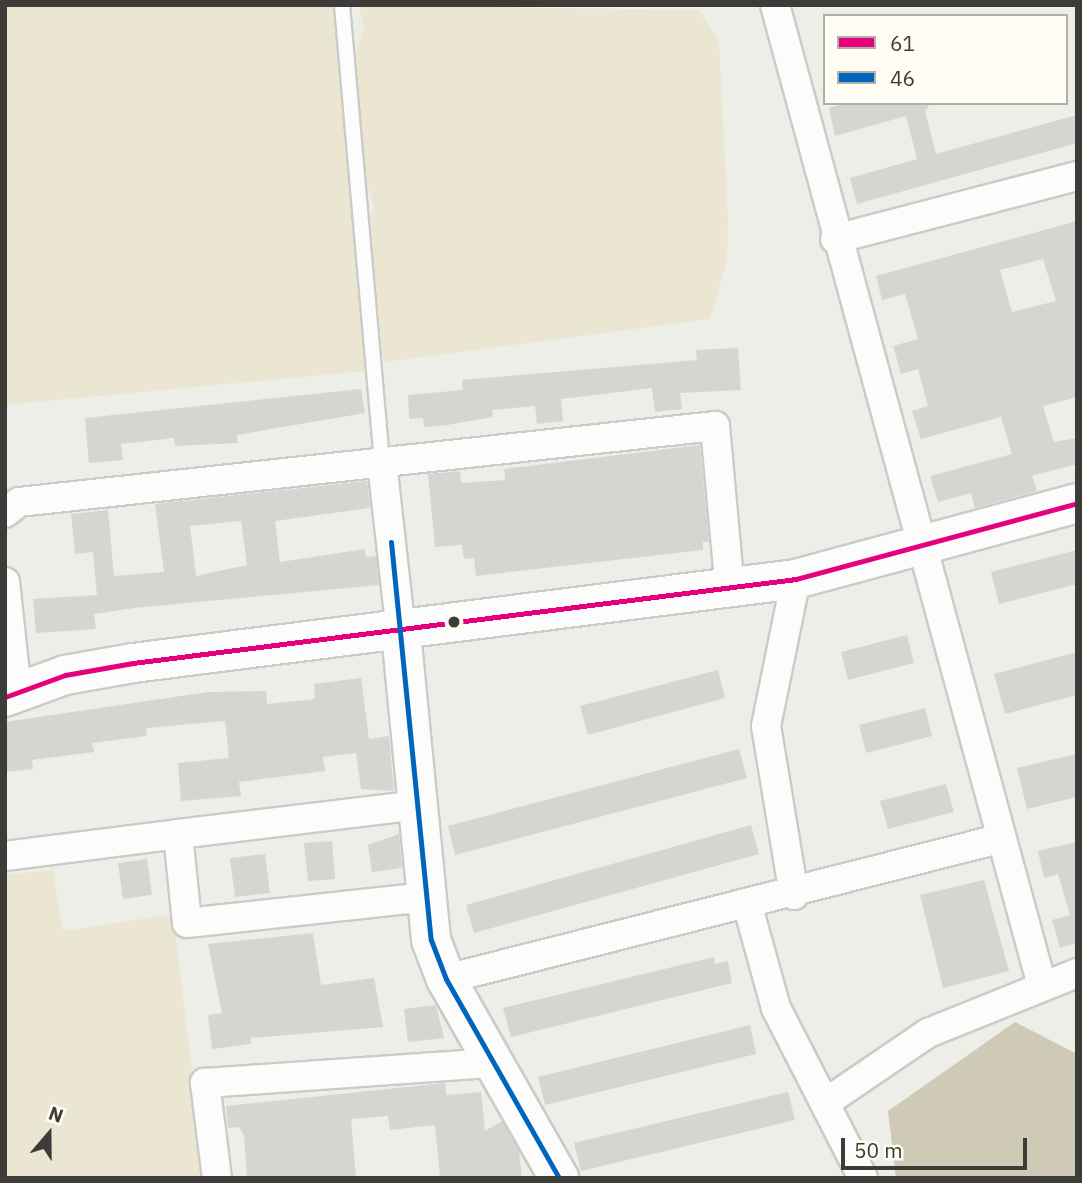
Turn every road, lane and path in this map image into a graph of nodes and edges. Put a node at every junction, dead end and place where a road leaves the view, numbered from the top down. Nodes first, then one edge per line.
1 (342, 5) edge
2 (775, 5) edge
3 (1077, 176) edge
4 (835, 239) junction
5 (382, 463) junction
6 (1077, 503) edge
7 (5, 513) edge
8 (919, 547) junction
9 (796, 579) junction
10 (5, 582) edge
11 (730, 590) junction
12 (401, 633) junction
13 (11, 695) edge
14 (418, 805) junction
15 (178, 834) junction
16 (999, 839) junction
17 (5, 856) edge
18 (794, 895) junction
19 (427, 897) junction
20 (748, 906) junction
21 (1077, 973) edge
22 (446, 979) junction
23 (1041, 982) junction
24 (493, 1063) junction
25 (825, 1103) junction
26 (217, 1178) edge
27 (559, 1178) edge
28 (863, 1178) edge

1 - 5 lane
2 - 4 street
3 - 4 street
4 - 8 street
5 - 7 street
5 - 11 street
5 - 12 street
6 - 8 street
8 - 9 street
8 - 16 street
9 - 11 street
9 - 18 street
10 - 13 street
11 - 12 street
12 - 13 street
12 - 14 street
14 - 15 street
14 - 19 street
15 - 17 street
15 - 19 street
16 - 18 street
16 - 23 street
18 - 20 street
19 - 22 street
20 - 22 street
20 - 25 street
21 - 23 street
22 - 24 street
23 - 25 street
24 - 26 street
24 - 27 street
25 - 28 street

